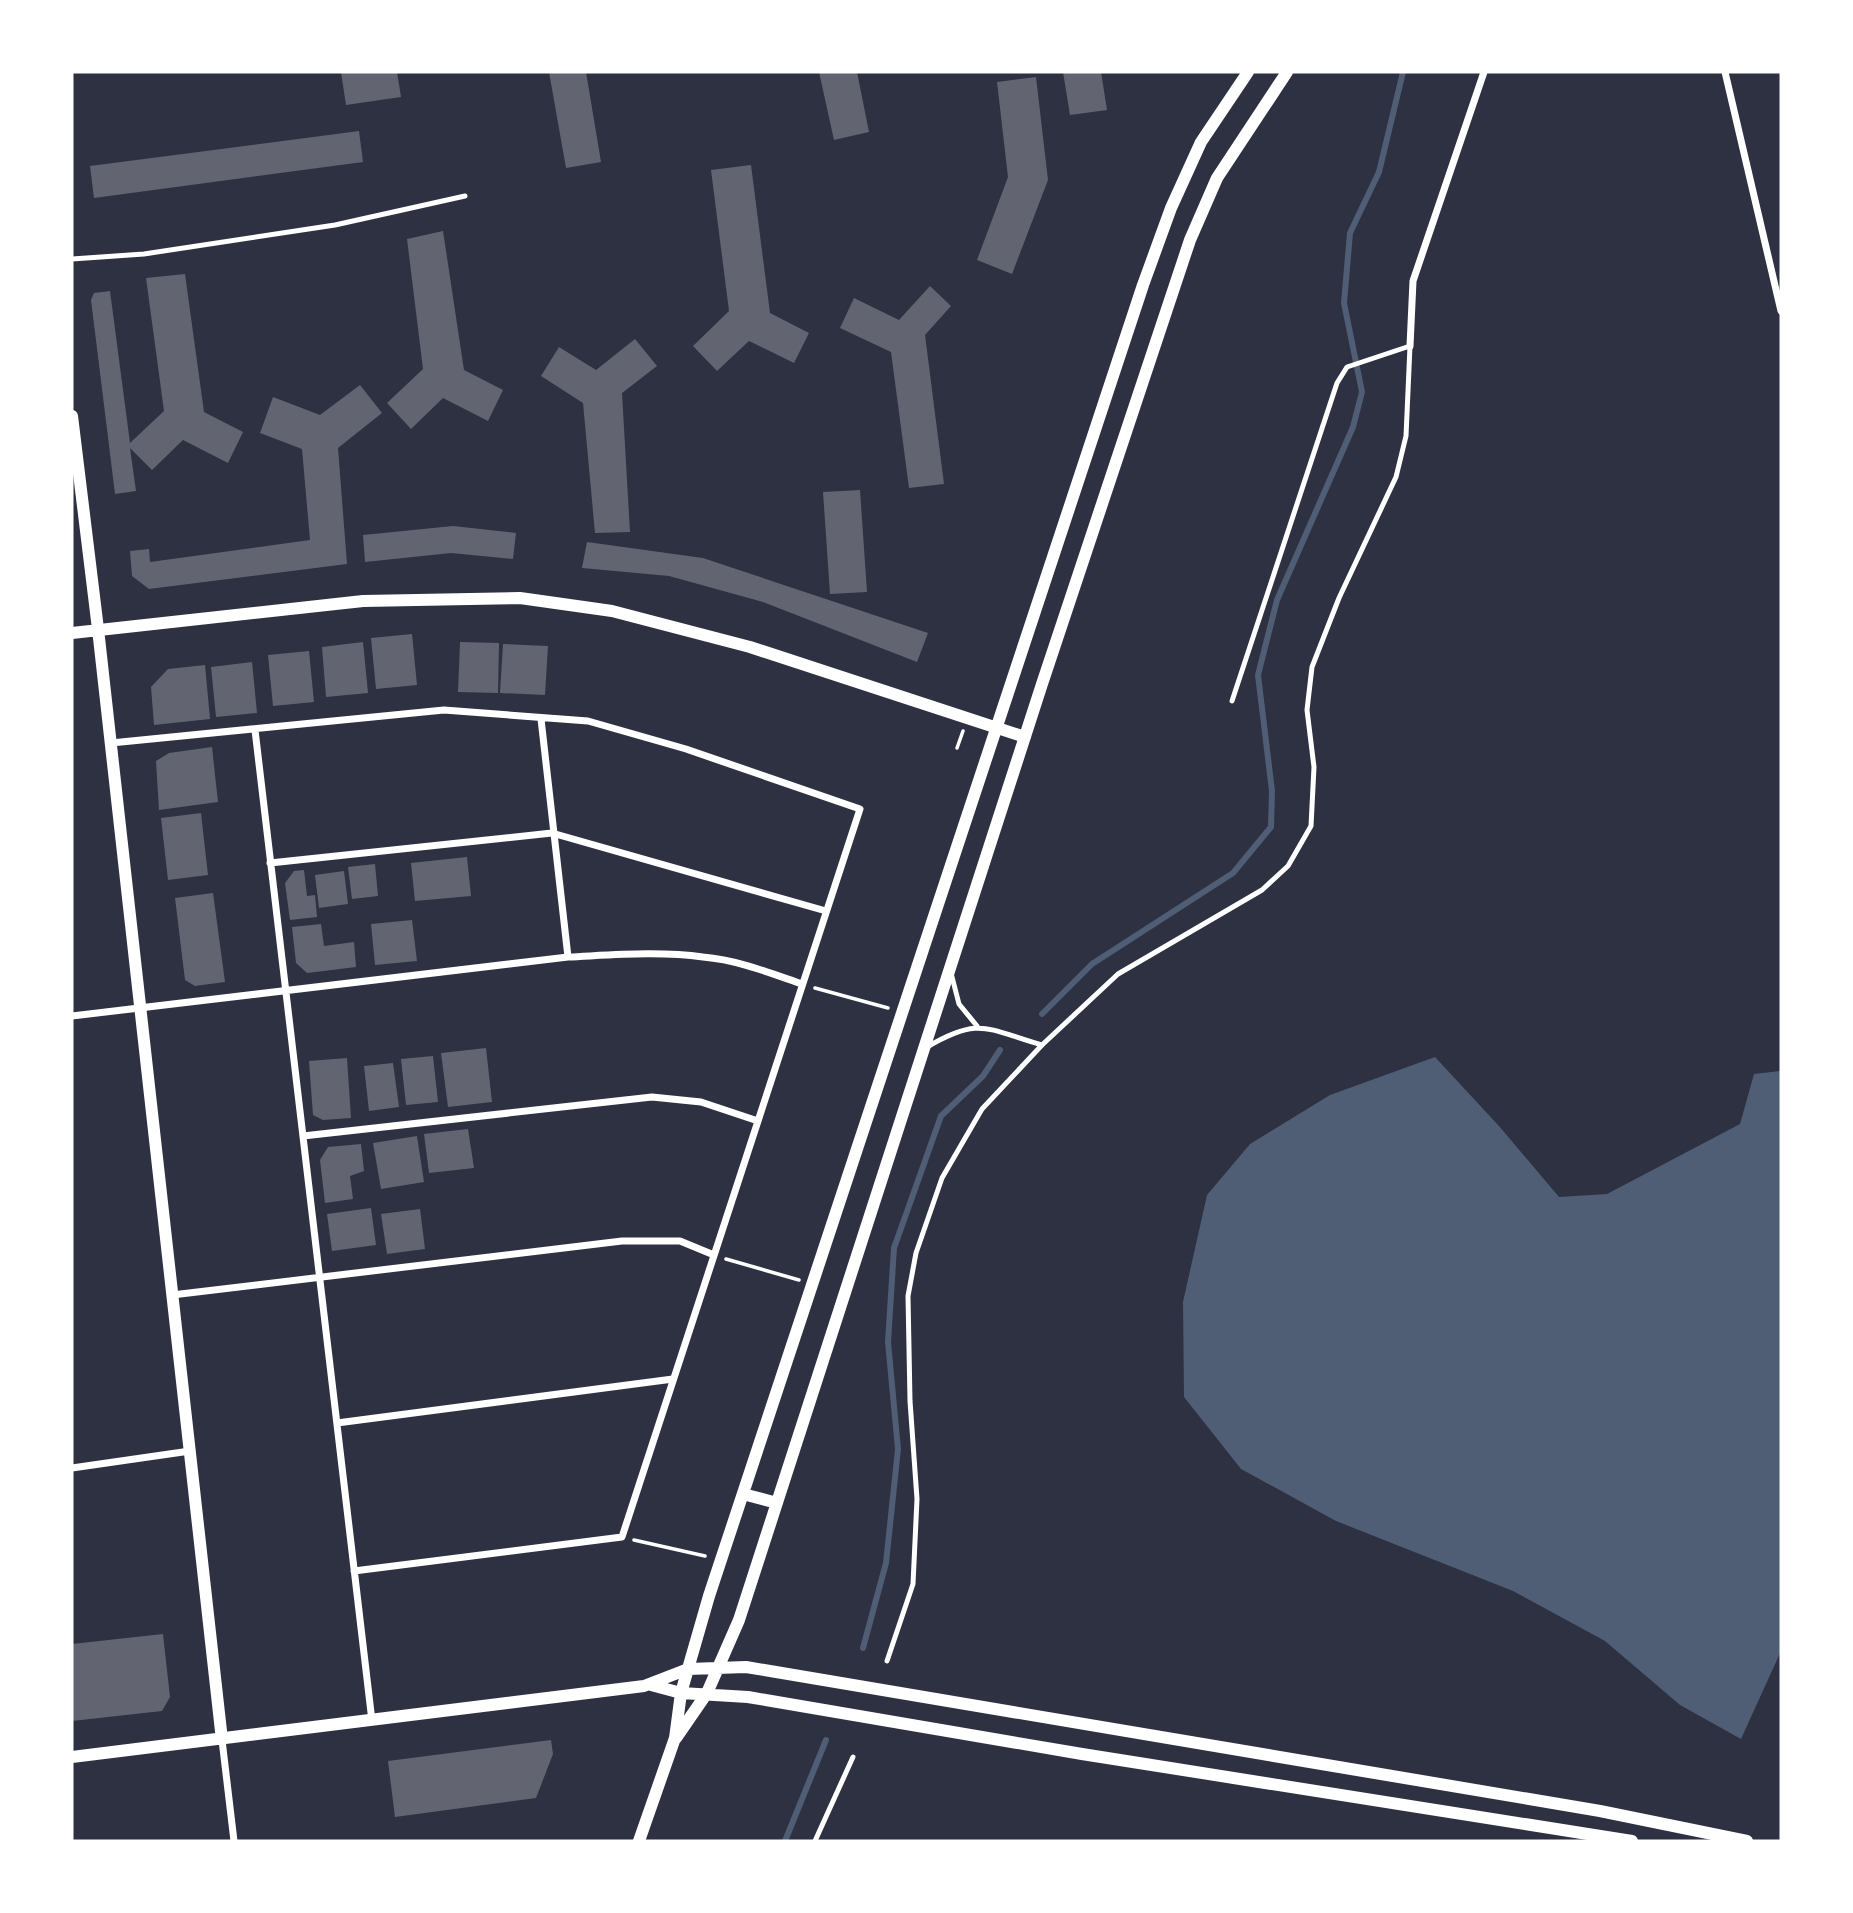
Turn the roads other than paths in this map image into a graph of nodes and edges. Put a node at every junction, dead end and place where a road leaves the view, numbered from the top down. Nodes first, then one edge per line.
1 (1248, 72) edge
2 (1287, 72) edge
3 (1484, 72) edge
4 (1724, 72) edge
5 (465, 196) dead end
6 (72, 259) edge
7 (1781, 311) edge
8 (1410, 346) junction
9 (72, 416) edge
10 (99, 629) junction
11 (72, 633) edge
12 (1232, 701) dead end
13 (541, 719) junction
14 (996, 728) junction
15 (255, 730) junction
16 (1025, 737) junction
17 (111, 743) junction
18 (552, 833) junction
19 (270, 863) junction
20 (826, 911) junction
21 (568, 957) junction
22 (950, 972) junction
23 (802, 984) junction
24 (285, 991) junction
25 (141, 1007) junction
26 (72, 1016) edge
27 (976, 1026) junction
28 (1042, 1045) junction
29 (925, 1048) junction
30 (758, 1121) junction
31 (303, 1136) junction
32 (714, 1255) junction
33 (319, 1277) junction
34 (172, 1295) junction
35 (673, 1379) junction
36 (337, 1423) junction
37 (190, 1451) junction
38 (72, 1468) edge
39 (743, 1494) junction
40 (777, 1503) junction
41 (354, 1571) junction
42 (887, 1661) dead end
43 (718, 1668) junction
44 (688, 1669) junction
45 (651, 1685) junction
46 (681, 1693) junction
47 (707, 1693) junction
48 (372, 1721) junction
49 (675, 1738) junction
50 (222, 1740) junction
51 (72, 1757) edge
52 (853, 1757) dead end
53 (234, 1841) edge
54 (639, 1841) edge
55 (815, 1841) edge
56 (1632, 1841) edge
57 (1747, 1841) edge

1 - 14 street
2 - 16 street
3 - 8 street
4 - 7 street
5 - 6 lane
8 - 12 lane
8 - 28 lane
9 - 10 street
10 - 11 street
10 - 14 street
10 - 17 street
13 - 15 street
13 - 18 street
13 - 20 street
14 - 16 street
14 - 39 street
15 - 17 street
15 - 19 street
16 - 22 street
17 - 25 street
18 - 19 street
18 - 20 street
18 - 21 street
19 - 24 street
20 - 23 street
21 - 23 street
21 - 24 street
22 - 27 lane
22 - 29 street
23 - 30 street
24 - 25 street
24 - 31 street
25 - 26 street
25 - 34 street
27 - 28 lane
27 - 29 lane
28 - 42 lane
29 - 40 street
30 - 31 street
30 - 32 street
31 - 33 street
32 - 33 street
32 - 35 street
33 - 34 street
33 - 36 street
34 - 37 street
35 - 36 street
35 - 41 street
36 - 41 street
37 - 38 street
37 - 50 street
39 - 40 street
39 - 44 street
40 - 43 street
41 - 48 street
43 - 44 street
43 - 47 street
43 - 57 street
44 - 45 street
44 - 46 street
45 - 46 street
45 - 48 street
46 - 47 street
46 - 49 street
47 - 49 street
47 - 56 street
48 - 50 street
49 - 54 street
50 - 51 street
50 - 53 street
52 - 55 lane

